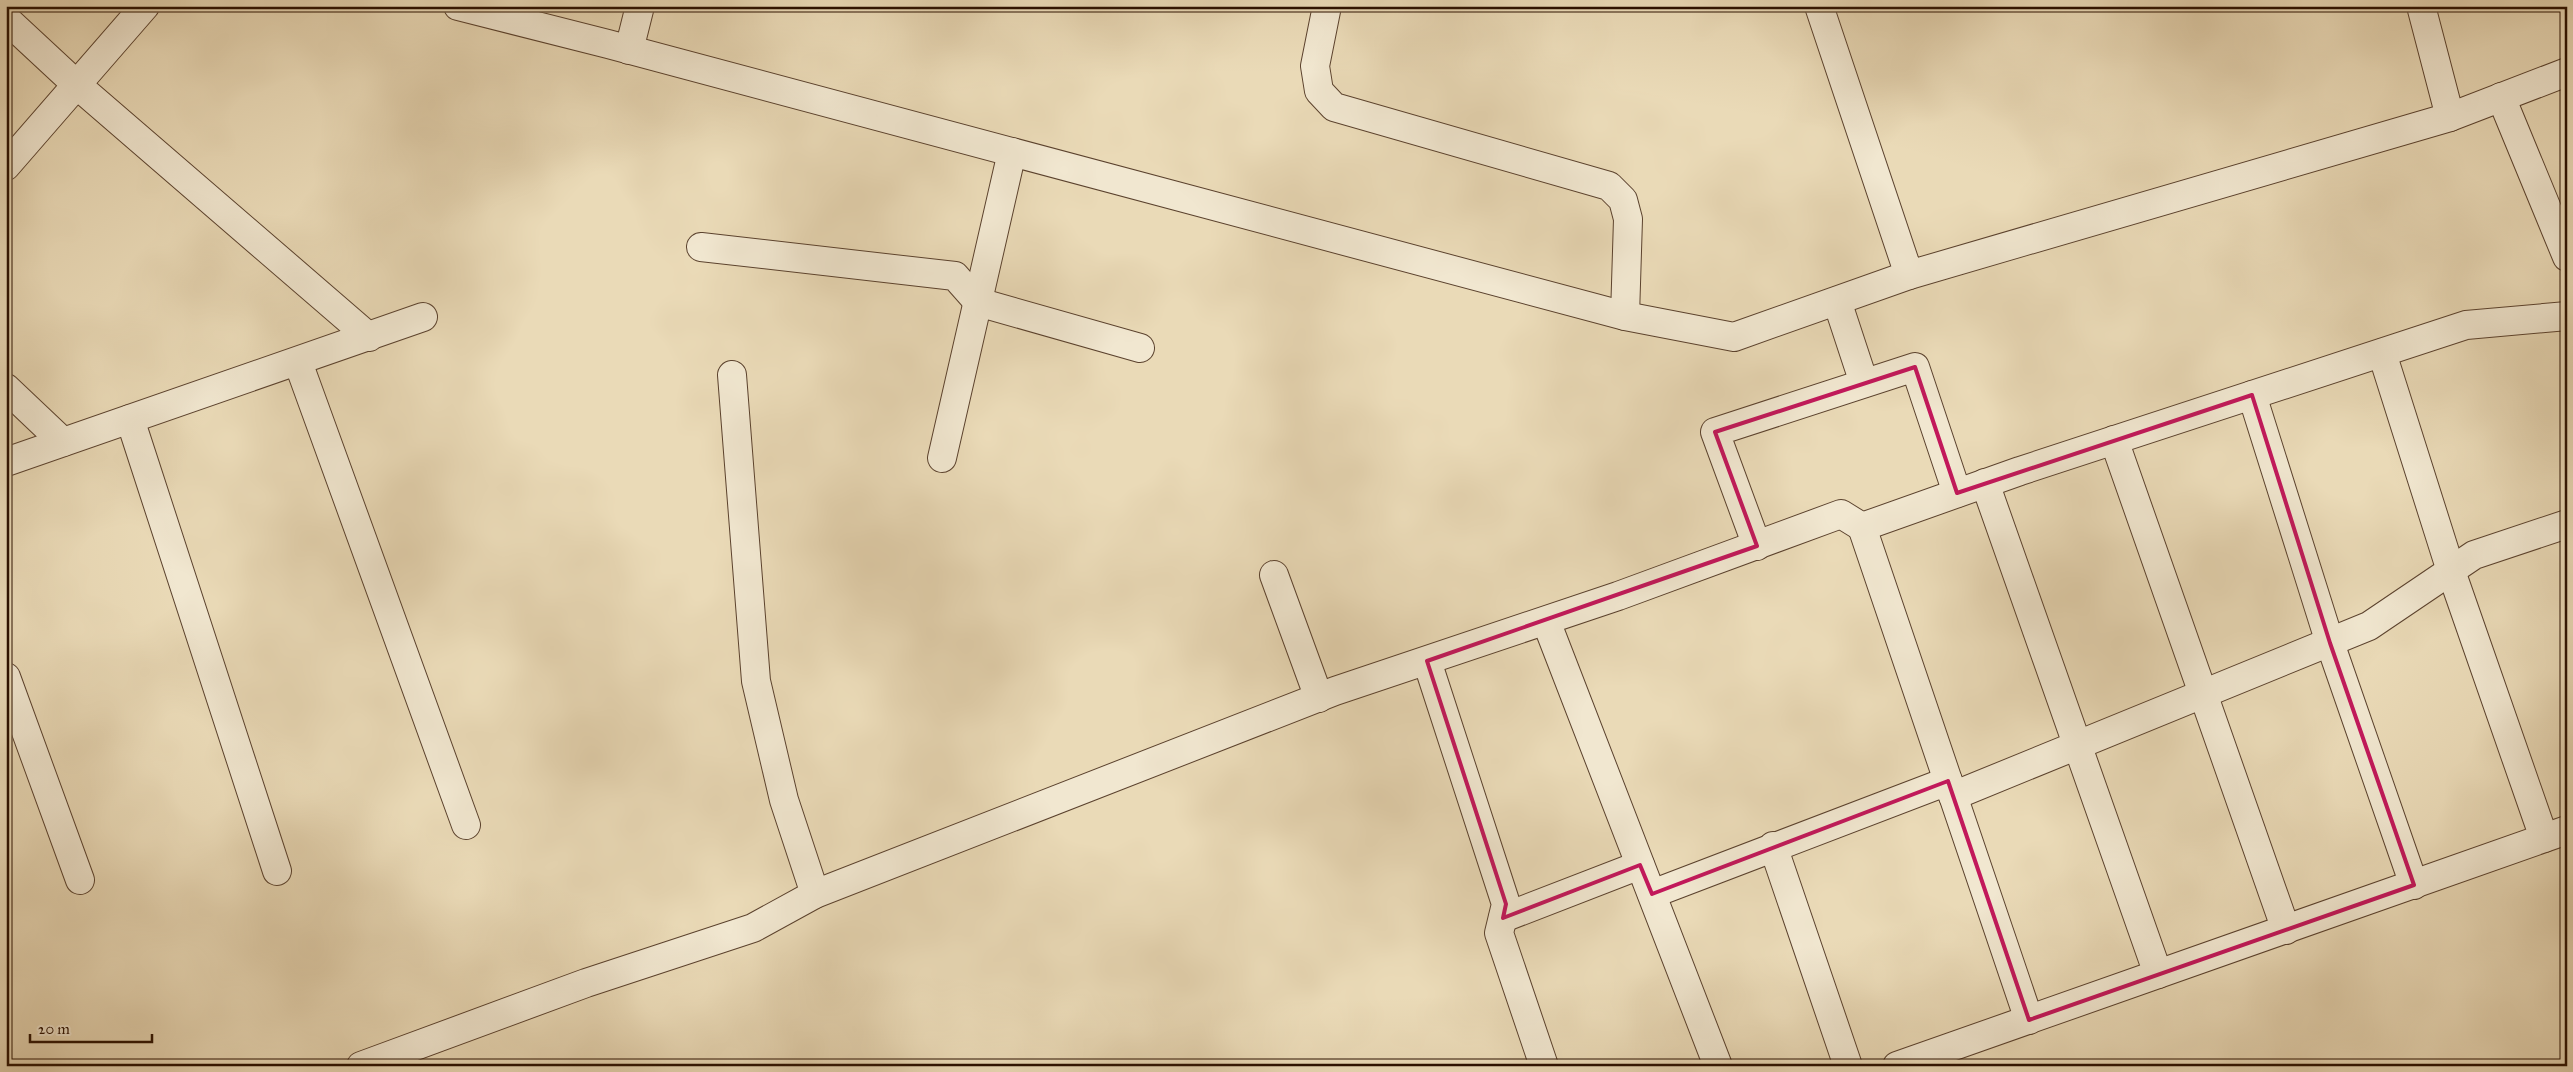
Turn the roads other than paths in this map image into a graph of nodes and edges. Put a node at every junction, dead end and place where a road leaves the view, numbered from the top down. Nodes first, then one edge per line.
1 (145, 6) edge
2 (458, 6) edge
3 (640, 6) edge
4 (1327, 6) edge
5 (1819, 6) edge
6 (2421, 6) edge
7 (6, 19) edge
8 (629, 50) junction
9 (2567, 72) edge
10 (77, 85) junction
11 (2500, 97) junction
12 (2450, 117) junction
13 (1012, 152) junction
14 (6, 166) edge
15 (702, 247) dead end
16 (2567, 257) edge
17 (1909, 275) junction
18 (1837, 301) junction
19 (978, 302) junction
20 (1625, 316) junction
21 (2567, 316) edge
22 (423, 317) dead end
23 (369, 337) junction
24 (1140, 348) dead end
25 (2382, 353) junction
26 (298, 362) junction
27 (732, 375) dead end
28 (1864, 383) junction
29 (6, 388) edge
30 (2252, 395) junction
31 (130, 419) junction
32 (2114, 440) junction
33 (64, 442) junction
34 (942, 458) dead end
35 (6, 462) edge
36 (1985, 483) junction
37 (1957, 493) junction
38 (2567, 524) edge
39 (1862, 527) junction
40 (1757, 546) junction
41 (2451, 571) junction
42 (1274, 576) dead end
43 (1546, 621) junction
44 (2330, 643) junction
45 (1427, 661) junction
46 (6, 677) edge
47 (2203, 696) junction
48 (1319, 698) junction
49 (2077, 745) junction
50 (1951, 789) junction
51 (466, 825) dead end
52 (2556, 834) edge
53 (1773, 846) junction
54 (1640, 865) junction
55 (277, 871) dead end
56 (80, 880) dead end
57 (2414, 885) junction
58 (815, 894) junction
59 (1652, 894) junction
60 (1503, 918) junction
61 (2286, 930) junction
62 (2158, 974) junction
63 (2029, 1020) junction
64 (360, 1066) edge
65 (1544, 1066) edge
66 (1718, 1066) edge
67 (1848, 1066) edge
68 (1898, 1066) edge

1 - 10 street
2 - 8 street
3 - 8 street
4 - 20 street
5 - 17 street
6 - 12 street
7 - 10 street
8 - 13 street
9 - 11 street
10 - 14 street
10 - 23 street
11 - 12 street
11 - 16 street
12 - 17 street
13 - 19 street
13 - 20 street
15 - 19 street
17 - 18 street
18 - 20 street
18 - 28 street
19 - 24 street
19 - 34 street
21 - 25 street
22 - 23 street
23 - 26 street
25 - 30 street
25 - 41 street
26 - 31 street
26 - 51 street
27 - 58 street
28 - 37 street
28 - 40 street
29 - 33 street
30 - 32 street
30 - 44 street
31 - 33 street
31 - 55 street
32 - 36 street
32 - 47 street
33 - 35 street
36 - 37 street
36 - 49 street
37 - 39 street
38 - 41 street
39 - 40 street
39 - 50 street
40 - 43 street
41 - 44 street
41 - 52 street
42 - 48 street
43 - 45 street
43 - 54 street
44 - 47 street
44 - 57 street
45 - 48 street
45 - 60 street
46 - 56 street
47 - 49 street
47 - 61 street
48 - 58 street
49 - 50 street
49 - 62 street
50 - 53 street
50 - 63 street
52 - 57 street
53 - 59 street
53 - 67 street
54 - 59 street
54 - 60 street
57 - 61 street
58 - 64 street
59 - 66 street
60 - 65 street
61 - 62 street
62 - 63 street
63 - 68 street

